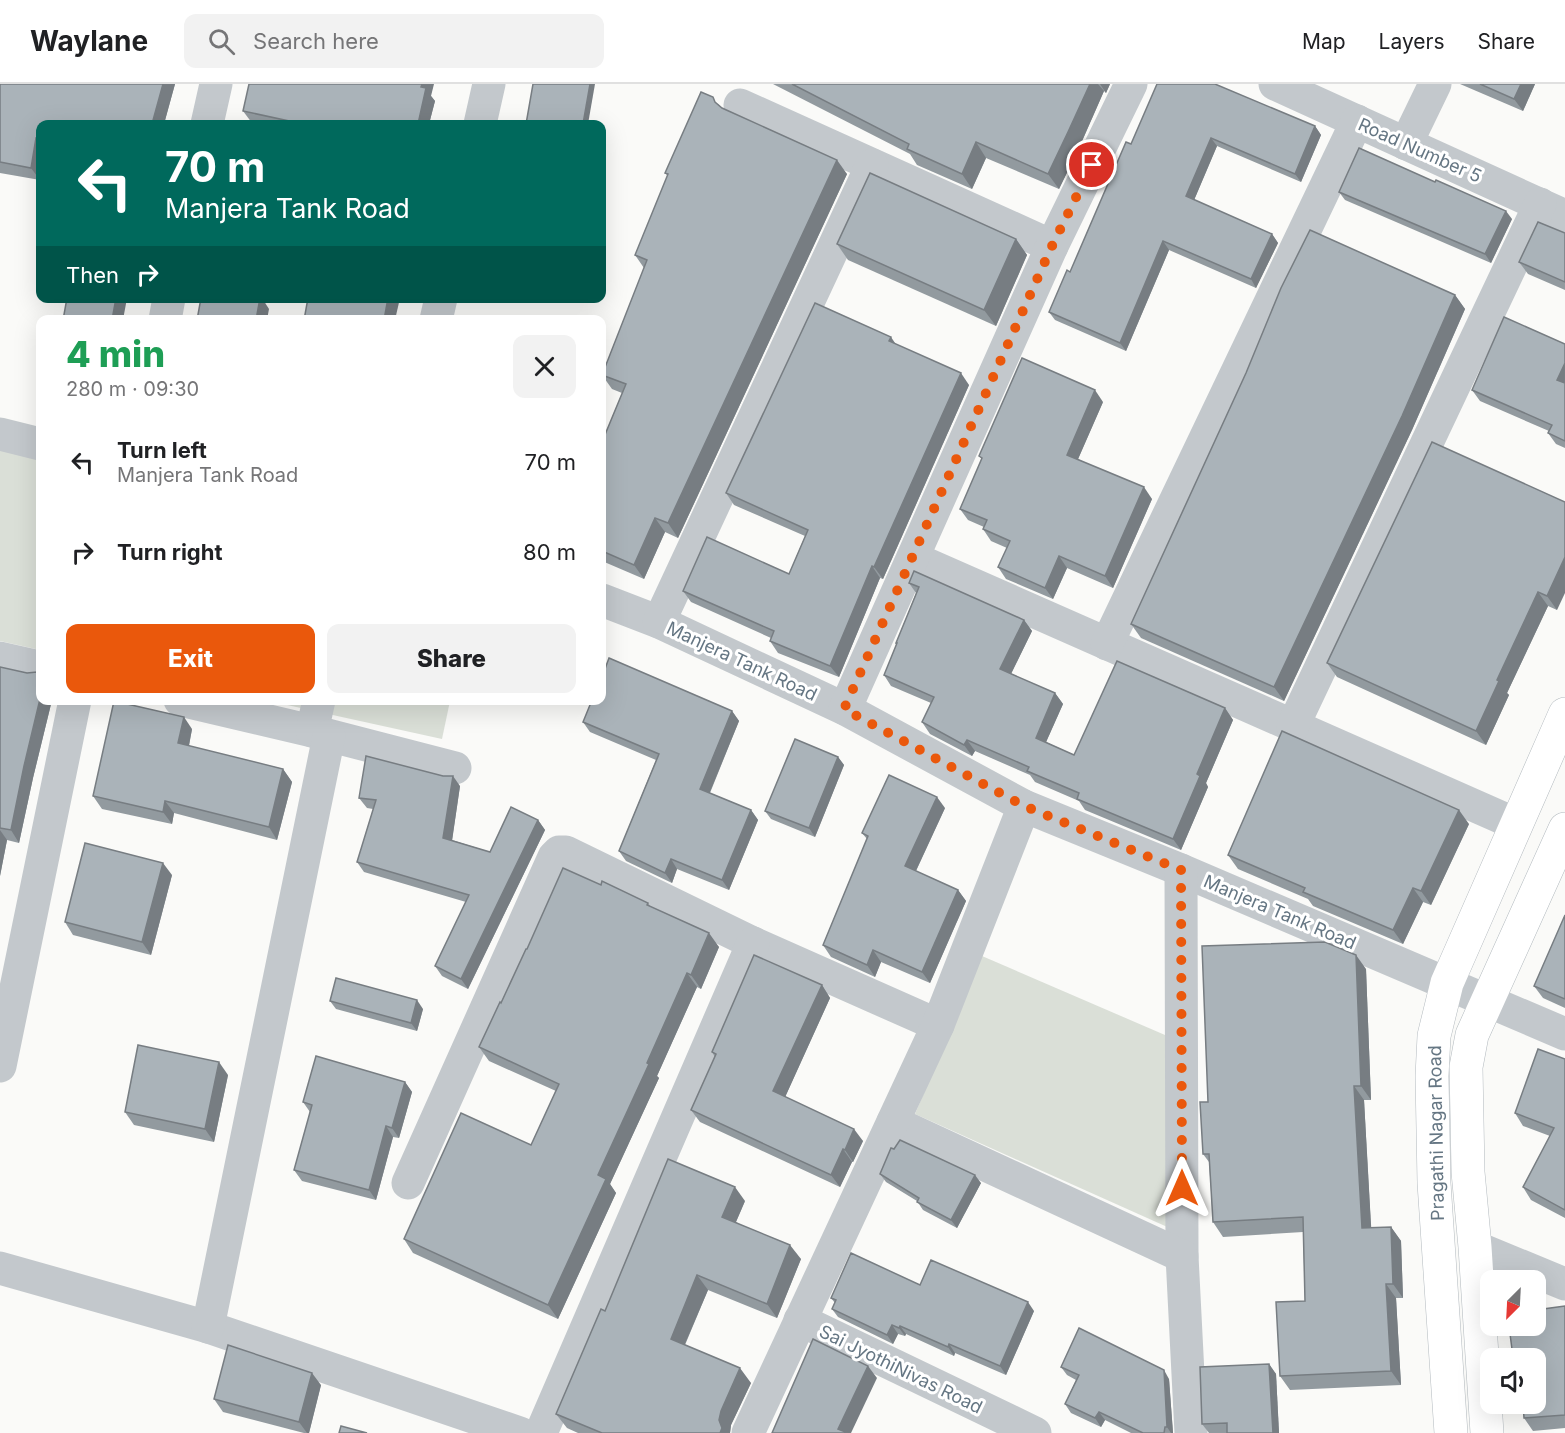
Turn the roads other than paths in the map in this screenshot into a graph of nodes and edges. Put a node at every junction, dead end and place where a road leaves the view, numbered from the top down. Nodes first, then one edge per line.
1 (216, 84) edge
2 (489, 84) edge
3 (1131, 84) edge
4 (1275, 84) edge
5 (1435, 84) edge
6 (740, 105) dead end
7 (208, 120) edge
8 (481, 120) edge
9 (1357, 121) junction
10 (1406, 144) junction
11 (872, 165) junction
12 (1552, 210) edge
13 (1052, 246) junction
14 (0, 435) edge
15 (36, 443) edge
16 (913, 558) junction
17 (606, 602) edge
18 (659, 622) junction
19 (1107, 644) junction
20 (0, 658) edge
21 (36, 666) edge
22 (74, 705) edge
23 (210, 705) edge
24 (844, 709) junction
25 (1565, 714) edge
26 (320, 723) edge
27 (1293, 726) junction
28 (455, 768) dead end
29 (1024, 806) junction
30 (1516, 824) junction
31 (1565, 829) edge
32 (1181, 870) junction
33 (753, 943) junction
34 (1448, 983) junction
35 (1487, 1001) junction
36 (938, 1025) junction
37 (1565, 1034) edge
38 (0, 1066) edge
39 (892, 1122) junction
40 (408, 1183) dead end
41 (1475, 1246) junction
42 (1182, 1256) junction
43 (0, 1268) edge
44 (1565, 1284) edge
45 (800, 1320) junction
46 (207, 1327) junction
47 (520, 1433) edge
48 (541, 1433) edge
49 (747, 1433) edge
50 (1035, 1433) edge
51 (1191, 1433) edge
52 (1450, 1433) edge
53 (1487, 1433) edge

1 - 7 street
2 - 8 street
3 - 13 street
4 - 9 street, Road Number 5
5 - 10 street
6 - 11 street
9 - 10 street, Road Number 5
9 - 19 street
10 - 12 street, Road Number 5
11 - 13 street
11 - 18 street
12 - 27 street
13 - 16 street
14 - 15 street
16 - 19 street
16 - 24 street
17 - 18 street, Manjera Tank Road
18 - 24 street, Manjera Tank Road
19 - 27 street
20 - 21 street
22 - 38 street
23 - 26 street
24 - 29 street, Manjera Tank Road
25 - 30 main road, Pragathi Nagar Road
26 - 28 street
26 - 46 street
27 - 30 street
29 - 32 street, Manjera Tank Road
29 - 36 street
30 - 34 main road, Pragathi Nagar Road
31 - 35 main road, Pragathi Nagar Road
32 - 34 street, Manjera Tank Road
32 - 42 street
33 - 36 street
33 - 40 street
33 - 48 street
34 - 35 street, Manjera Tank Road
34 - 52 main road, Pragathi Nagar Road
35 - 37 street, Manjera Tank Road
35 - 41 main road, Pragathi Nagar Road
36 - 39 street
39 - 42 street
39 - 45 street
41 - 44 street
41 - 53 main road, Pragathi Nagar Road
42 - 51 street
43 - 46 street
45 - 49 street
45 - 50 street, Sai JyothiNivas Road
46 - 47 street

